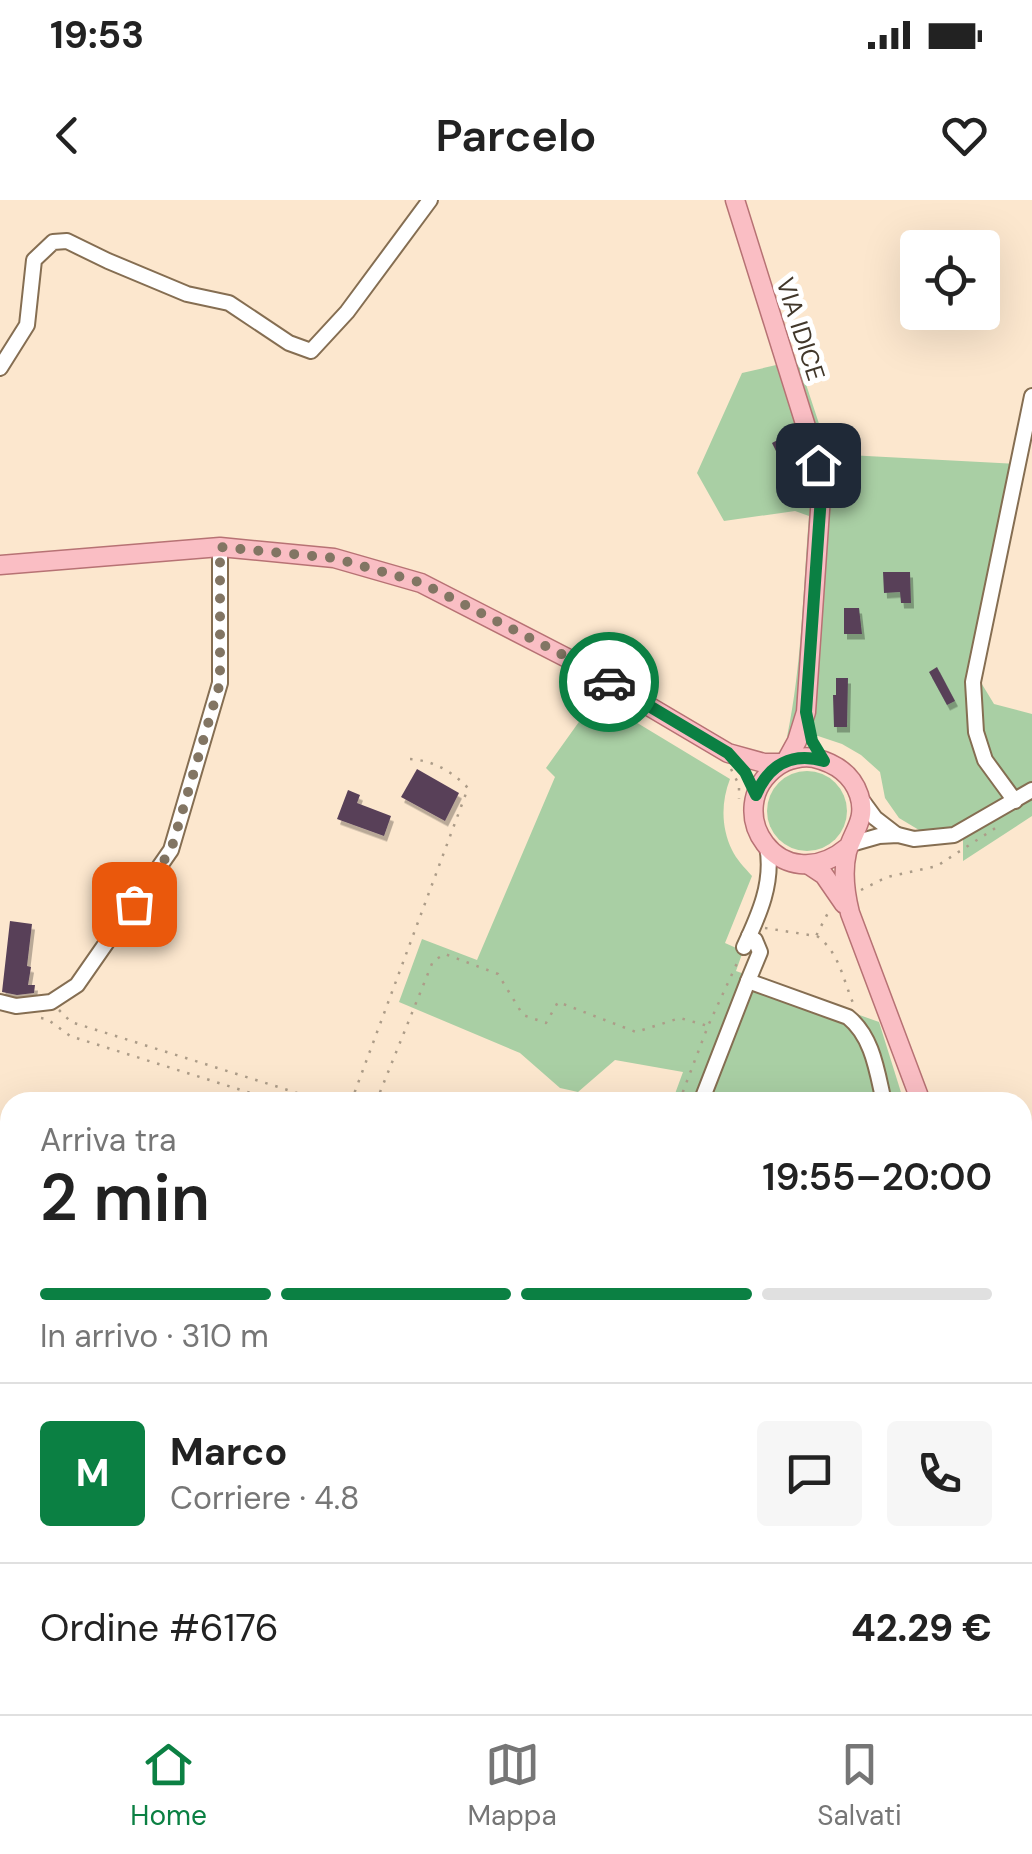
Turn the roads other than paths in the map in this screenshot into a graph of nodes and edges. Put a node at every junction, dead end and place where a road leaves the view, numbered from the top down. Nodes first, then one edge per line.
1 (430, 200) edge
2 (735, 200) edge
3 (0, 368) edge
4 (1032, 396) edge
5 (220, 547) junction
6 (0, 565) edge
7 (806, 712) junction
8 (728, 759) junction
9 (824, 761) junction
10 (783, 762) junction
11 (1032, 790) edge
12 (756, 795) junction
13 (861, 799) junction
14 (1016, 802) junction
15 (898, 835) junction
16 (766, 846) junction
17 (849, 846) junction
18 (804, 864) junction
19 (766, 893) junction
20 (852, 903) junction
21 (748, 981) junction
22 (0, 1002) edge
23 (705, 1092) edge
24 (882, 1092) edge
25 (918, 1092) edge

1 - 3 street
2 - 7 main road, VIA IDICE
4 - 14 street
5 - 6 main road
5 - 8 main road
5 - 22 street
7 - 9 main road, VIA IDICE
7 - 10 main road, VIA IDICE
8 - 10 main road
8 - 12 main road
9 - 10 main road
9 - 13 main road, VIA IDICE
10 - 12 main road, VIA IDICE
11 - 14 street
12 - 16 main road
13 - 15 street
13 - 17 main road
14 - 15 street
15 - 17 street
16 - 18 main road
16 - 19 street
17 - 18 main road
17 - 20 main road
18 - 19 street
18 - 20 main road
19 - 21 street
20 - 25 main road
21 - 23 street
21 - 24 street

